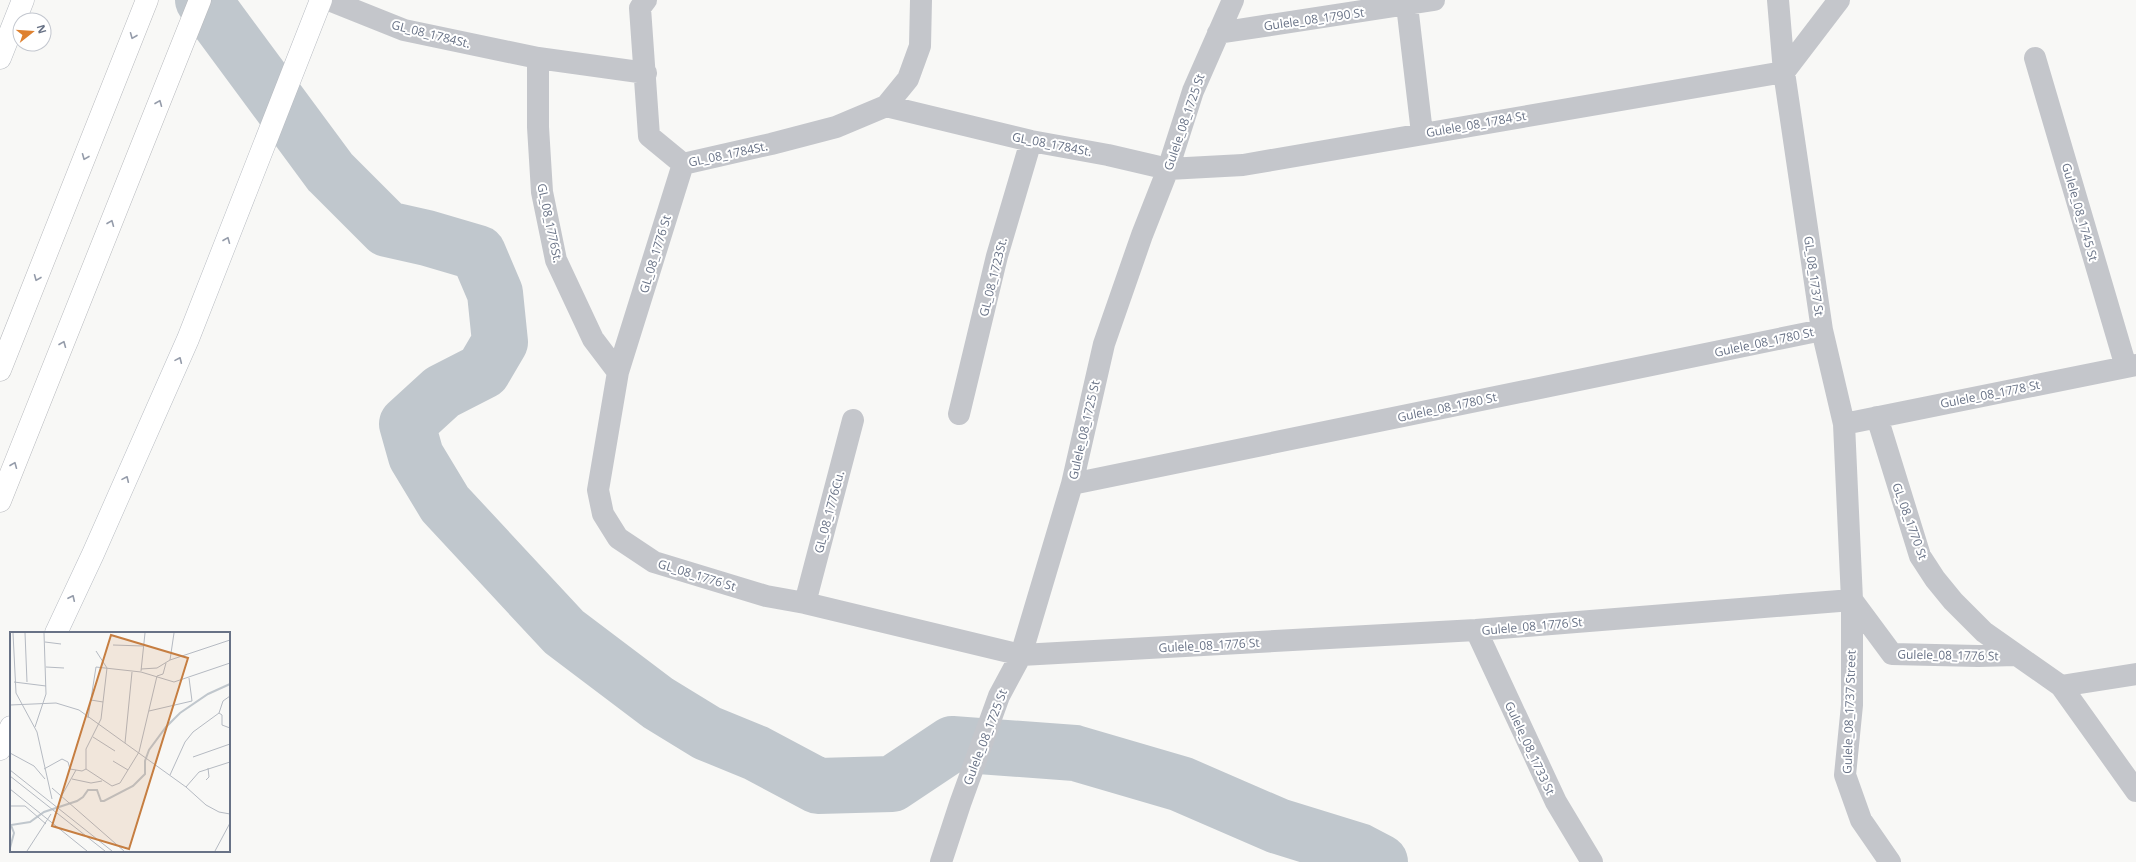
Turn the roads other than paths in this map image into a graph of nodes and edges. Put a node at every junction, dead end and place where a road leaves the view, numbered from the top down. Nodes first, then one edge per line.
1 (23, 0) edge
2 (147, 0) edge
3 (200, 0) edge
4 (321, 0) edge
5 (329, 0) edge
6 (921, 0) edge
7 (1234, 0) edge
8 (1434, 0) edge
9 (1778, 0) edge
10 (1839, 0) edge
11 (643, 4) edge
12 (1407, 5) junction
13 (1218, 32) junction
14 (0, 58) edge
15 (538, 58) junction
16 (2035, 58) dead end
17 (1784, 72) junction
18 (646, 73) junction
19 (886, 106) junction
20 (1422, 133) junction
21 (1031, 140) junction
22 (683, 164) junction
23 (1168, 169) junction
24 (1822, 330) junction
25 (2131, 366) edge
26 (0, 370) edge
27 (618, 372) junction
28 (959, 414) dead end
29 (1877, 416) junction
30 (853, 420) dead end
31 (1844, 424) junction
32 (1072, 484) junction
33 (0, 501) edge
34 (1852, 600) junction
35 (805, 603) junction
36 (1476, 630) junction
37 (56, 632) edge
38 (1021, 655) junction
39 (2016, 655) junction
40 (2136, 674) edge
41 (2061, 686) junction
42 (10, 729) edge
43 (0, 749) edge
44 (2136, 791) edge
45 (941, 862) edge
46 (1592, 862) edge
47 (1890, 862) edge

1 - 14 main road
2 -> 26 main road
33 -> 3 main road
37 -> 4 main road
5 - 15 street, GL_08_1784St.
6 - 19 street
7 - 13 street, Gulele_08_1725 St
8 - 12 street, Gulele_08_1790 St
9 - 17 street, GL_08_1737 St
10 - 17 street
11 - 18 street
12 - 13 street, Gulele_08_1790 St
12 - 20 street
13 - 23 street, Gulele_08_1725 St
15 - 18 street, GL_08_1784St.
15 - 27 street, GL_08_1776St.
16 - 25 street, Gulele_08_1745 St
17 - 20 street, Gulele_08_1784 St
17 - 24 street, GL_08_1737 St
18 - 22 street, GL_08_1784St.
19 - 21 street, GL_08_1784St.
19 - 22 street, GL_08_1784St.
20 - 23 street, Gulele_08_1784 St
21 - 23 street, GL_08_1784St.
21 - 28 street, GL_08_1723St.
22 - 27 street, GL_08_1776 St
23 - 32 street, Gulele_08_1725 St
24 - 31 street, GL_08_1737 St
24 - 32 street, Gulele_08_1780 St
25 - 29 street, Gulele_08_1778 St
27 - 35 street, GL_08_1776 St
29 - 31 street, Gulele_08_1778 St
29 - 39 street, GL_08_1770 St
30 - 35 street, GL_08_1776Cu.
31 - 34 street, GL_08_1737 St
32 - 38 street, Gulele_08_1725 St
34 - 36 street, Gulele_08_1776 St
34 - 39 street, Gulele_08_1776 St
34 - 47 street, Gulele_08_1737 Street
35 - 38 street, GL_08_1776 St
36 - 38 street, Gulele_08_1776 St
36 - 46 street, Gulele_08_1733 St
38 - 45 street, Gulele_08_1725 St
39 - 41 street, GL_08_1770 St
40 - 41 street
41 - 44 street, GL_08_1770 St
42 - 43 main road

